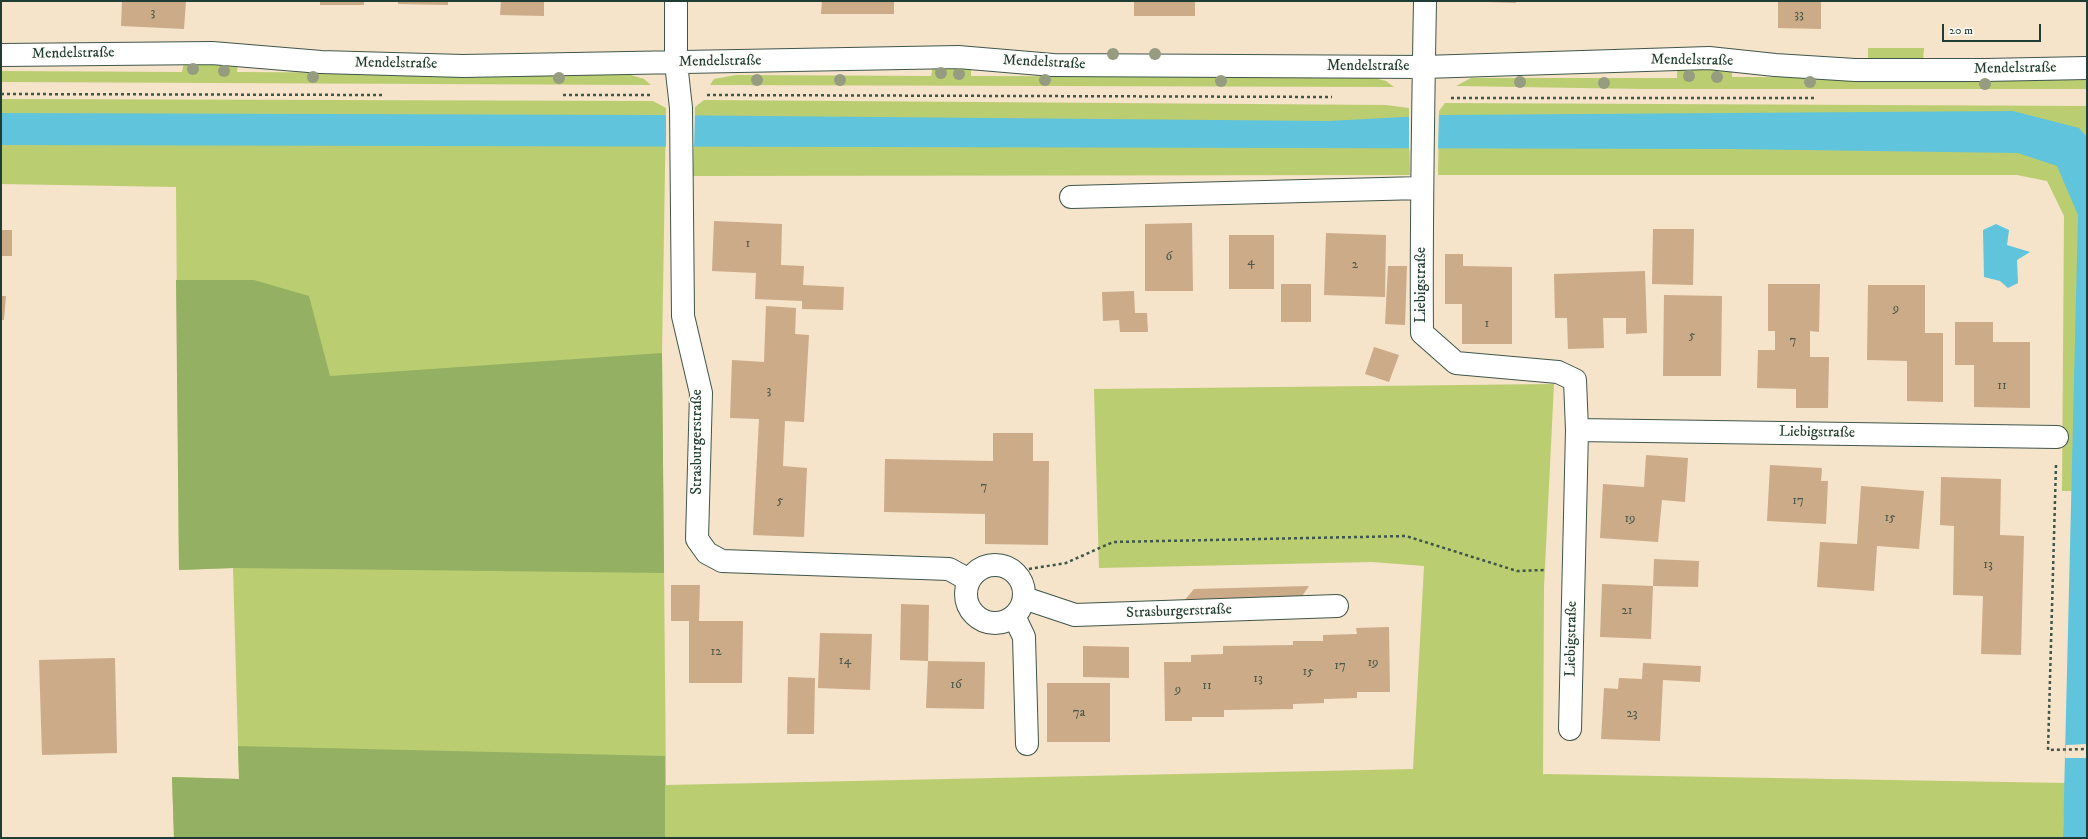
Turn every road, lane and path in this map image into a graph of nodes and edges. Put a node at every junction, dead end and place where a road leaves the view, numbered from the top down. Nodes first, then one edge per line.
1 (676, 1) edge
2 (1425, 1) edge
3 (1, 55) edge
4 (676, 63) junction
5 (1424, 67) junction
6 (2087, 68) edge
7 (1, 94) edge
8 (384, 95) dead end
9 (560, 95) dead end
10 (1335, 97) dead end
11 (1818, 98) dead end
12 (681, 101) junction
13 (1423, 104) junction
14 (1421, 188) junction
15 (1070, 197) dead end
16 (1577, 430) junction
17 (2057, 437) joint
18 (1574, 569) junction
19 (1013, 571) junction
20 (969, 580) junction
21 (1337, 606) dead end
22 (1019, 607) junction
23 (1570, 729) dead end
24 (1027, 744) dead end
25 (2087, 749) edge

1 - 4 street, Strasburgerstraße
2 - 5 street, Liebigstraße
3 - 4 street, Mendelstraße
4 - 5 street, Mendelstraße
4 - 12 street, Strasburgerstraße
5 - 6 street, Mendelstraße
5 - 13 street, Liebigstraße
7 - 8 path
9 - 12 path
10 - 12 path
11 - 13 path
12 - 20 street, Strasburgerstraße
13 - 14 street, Liebigstraße
14 - 15 street
14 - 16 street, Liebigstraße
16 - 17 street, Liebigstraße
16 - 18 street, Liebigstraße
17 - 25 path
18 - 19 path
18 - 23 street, Liebigstraße
19 - 20 street
19 - 22 street
20 - 22 street
21 - 22 street, Strasburgerstraße
22 - 24 street

